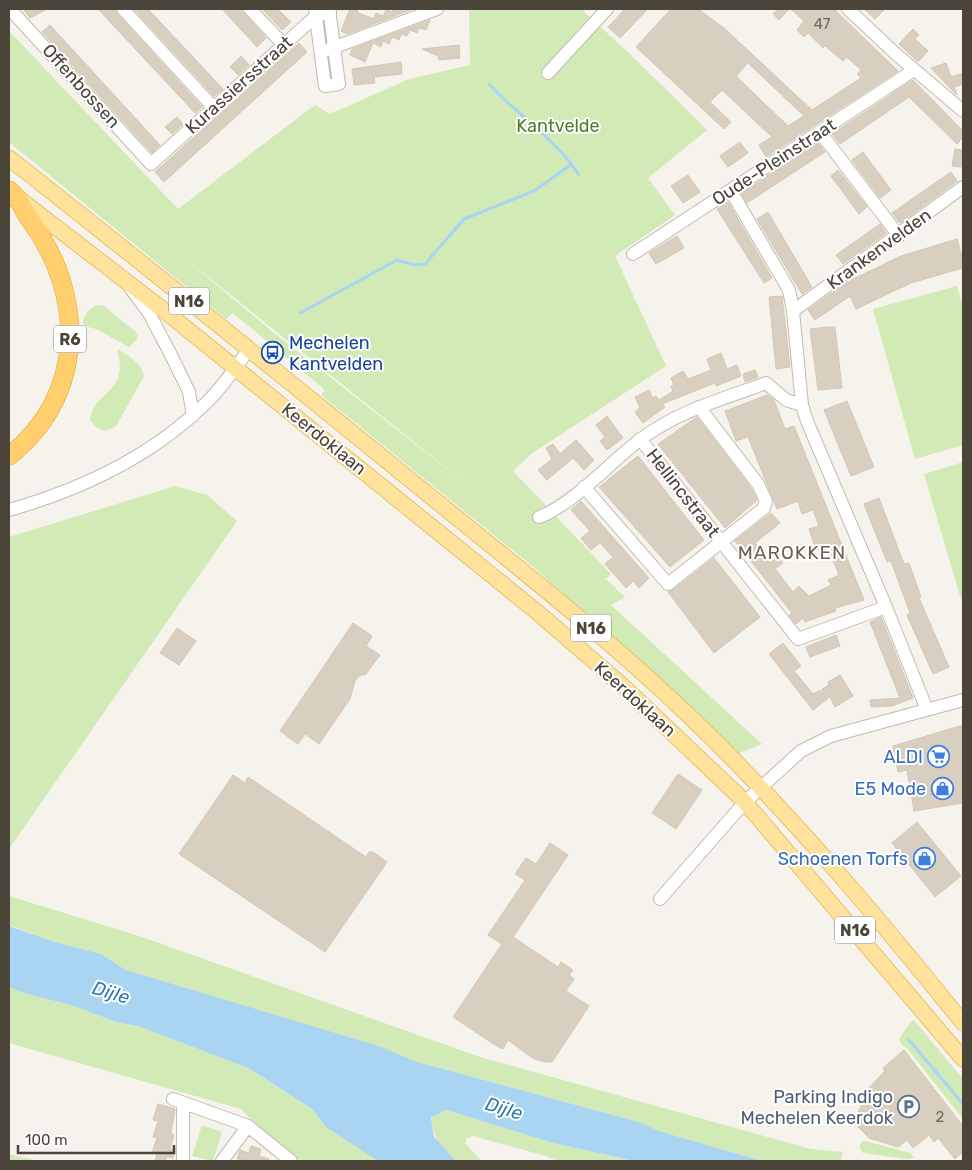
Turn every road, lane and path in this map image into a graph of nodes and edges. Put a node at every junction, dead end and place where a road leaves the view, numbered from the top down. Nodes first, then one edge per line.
1 (10, 9) edge
2 (123, 9) edge
3 (250, 9) edge
4 (437, 9) edge
5 (607, 9) edge
6 (848, 9) edge
7 (329, 10) edge
8 (315, 12) edge
9 (283, 44) junction
10 (334, 47) junction
11 (320, 53) junction
12 (914, 70) junction
13 (548, 73) dead end
14 (214, 108) junction
15 (963, 110) edge
16 (820, 132) junction
17 (9, 158) edge
18 (151, 164) joint
19 (963, 187) edge
20 (731, 191) junction
21 (14, 194) edge
22 (899, 236) junction
23 (633, 254) dead end
24 (126, 284) junction
25 (793, 310) junction
26 (249, 350) junction
27 (235, 368) junction
28 (802, 405) junction
29 (699, 407) junction
30 (193, 416) junction
31 (640, 439) junction
32 (9, 456) edge
33 (584, 487) junction
34 (9, 510) edge
35 (539, 517) dead end
36 (721, 542) junction
37 (886, 607) junction
38 (963, 700) edge
39 (927, 710) junction
40 (759, 786) junction
41 (744, 802) junction
42 (660, 899) dead end
43 (963, 1023) edge
44 (963, 1059) edge
45 (248, 1126) junction
46 (183, 1161) edge
47 (222, 1161) edge
48 (291, 1161) edge

1 - 18 street, Offenbossen
2 - 14 street
3 - 9 street
4 - 10 street
5 - 13 street
6 - 12 street
7 - 8 street, Kurassiersstraat
7 - 10 street
8 - 9 street, Kurassiersstraat
8 - 11 street
9 - 14 street, Kurassiersstraat
10 - 11 street
10 - 11 street
12 - 15 street
12 - 16 street, Oude-Pleinstraat
14 - 18 street, Kurassiersstraat
16 - 20 street, Oude-Pleinstraat
16 - 22 street
17 - 26 main road, N16
19 - 22 street, Krankenvelden
20 - 23 street, Oude-Pleinstraat
20 - 25 street
21 - 24 main road, N16
21 - 32 highway, R6
22 - 25 street, Krankenvelden
24 - 27 main road, N16
24 - 30 street
25 - 28 street
26 - 27 street
26 - 40 main road, Keerdoklaan / N16
27 - 30 street
27 - 41 main road, Keerdoklaan / N16
28 - 29 street
28 - 37 street
29 - 31 street
29 - 36 street
30 - 34 street
31 - 33 street
31 - 36 street, Hellincstraat
33 - 35 street
33 - 36 street
36 - 37 street, Hellincstraat
37 - 39 street
38 - 39 street
39 - 40 street
40 - 41 street
40 - 43 main road, Keerdoklaan / N16
41 - 42 street
41 - 44 main road, Keerdoklaan / N16
45 - 46 street
45 - 47 street
45 - 48 street

